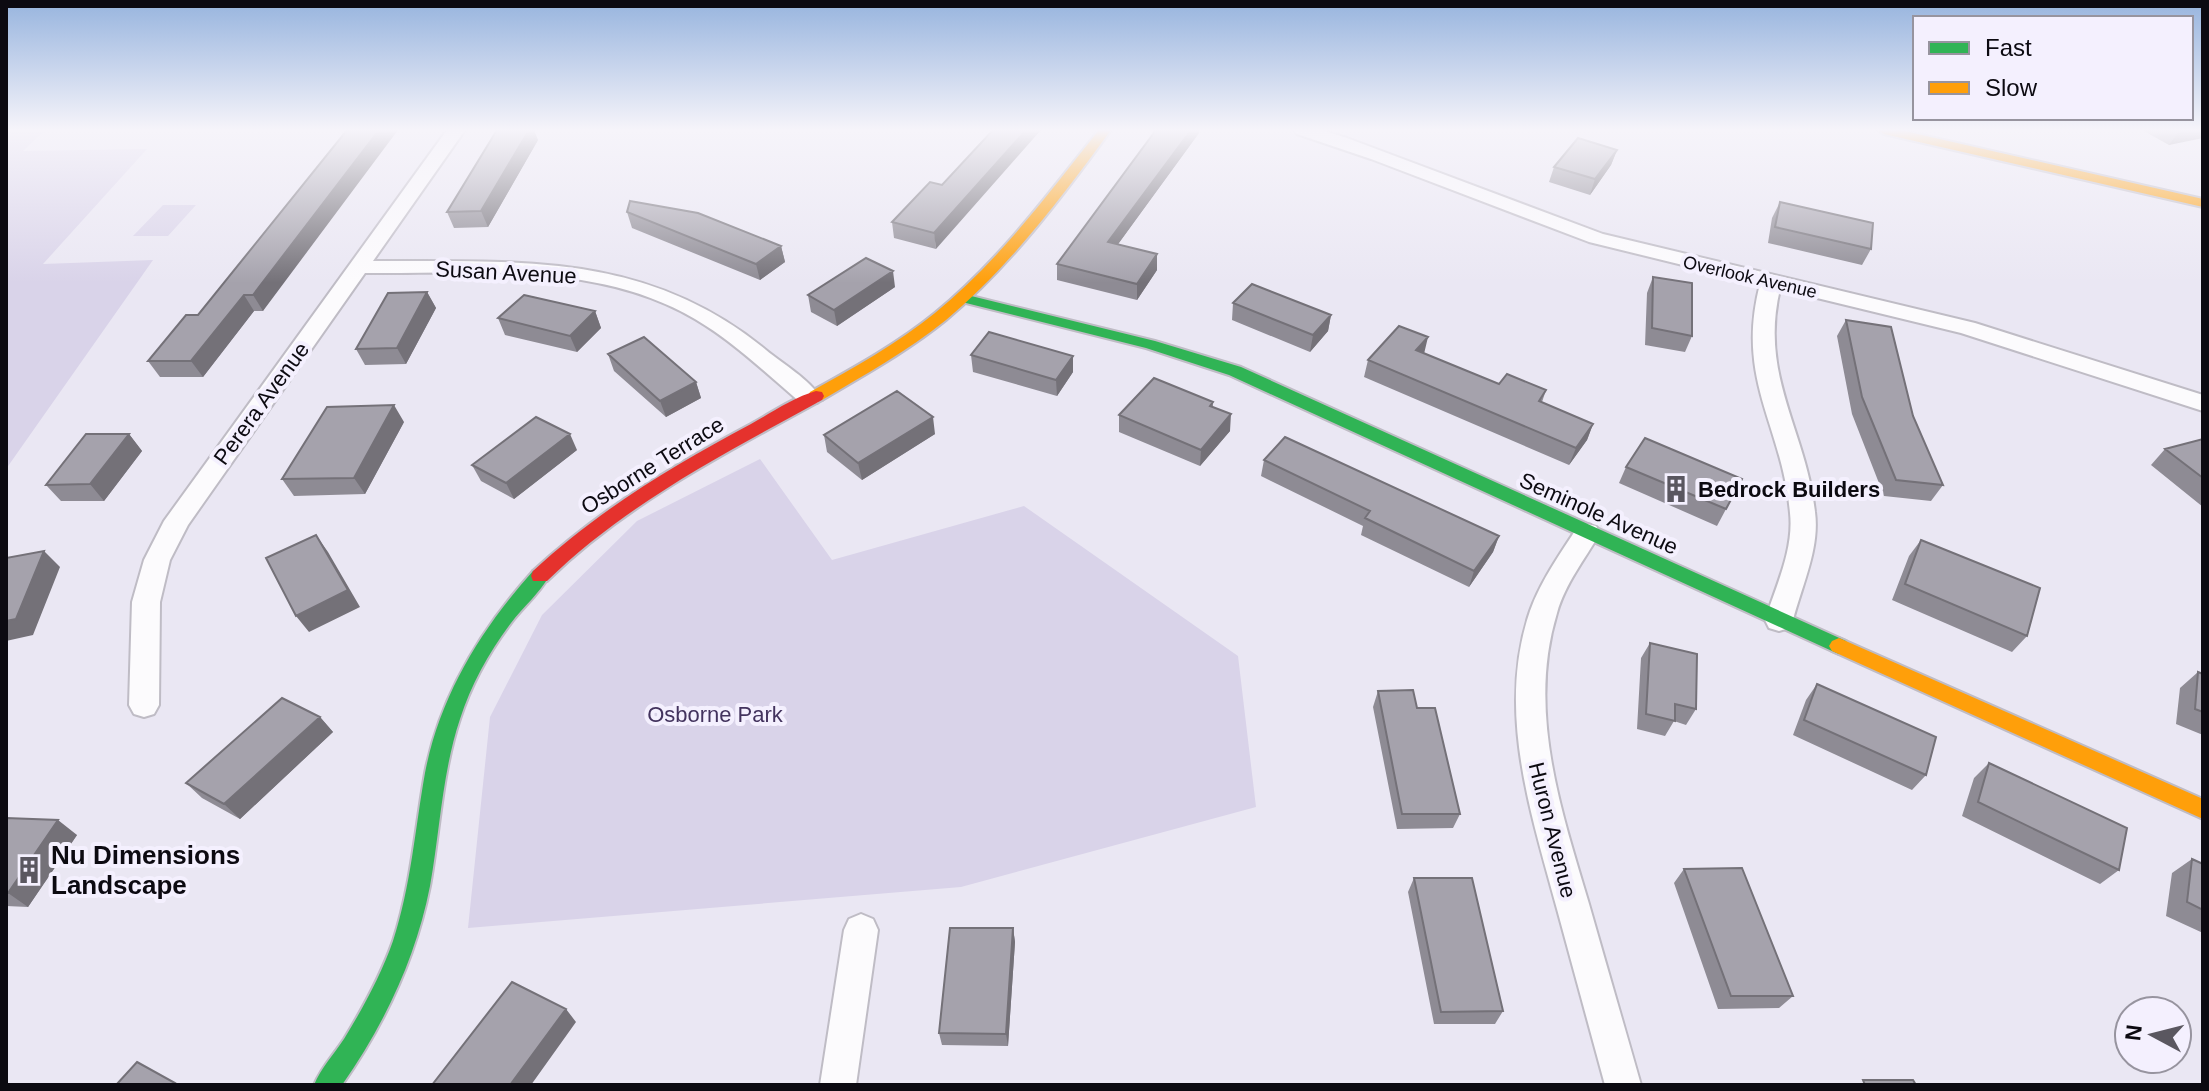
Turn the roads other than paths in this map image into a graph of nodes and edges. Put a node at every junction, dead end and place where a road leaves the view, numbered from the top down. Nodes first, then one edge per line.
1 (420, 181) edge
2 (1064, 181) edge
3 (1444, 181) edge
4 (2106, 181) edge
5 (2203, 203) edge
6 (358, 267) junction
7 (1771, 282) junction
8 (963, 298) junction
9 (809, 398) junction
10 (2203, 403) edge
11 (1587, 533) junction
12 (1779, 620) junction
13 (144, 705) dead end
14 (2203, 809) edge
15 (861, 930) dead end
16 (327, 1085) edge
17 (838, 1085) edge
18 (1623, 1085) edge

1 - 6 street, Perera Avenue
2 - 8 street, Osborne Terrace
3 - 7 street, Overlook Avenue
4 - 5 street
6 - 9 street, Susan Avenue
6 - 13 street, Perera Avenue
7 - 10 street, Overlook Avenue
7 - 12 street
8 - 9 street, Osborne Terrace
8 - 11 street, Seminole Avenue
9 - 16 street, Osborne Terrace
11 - 12 street, Seminole Avenue
11 - 18 street, Huron Avenue
12 - 14 street, Seminole Avenue
15 - 17 street

